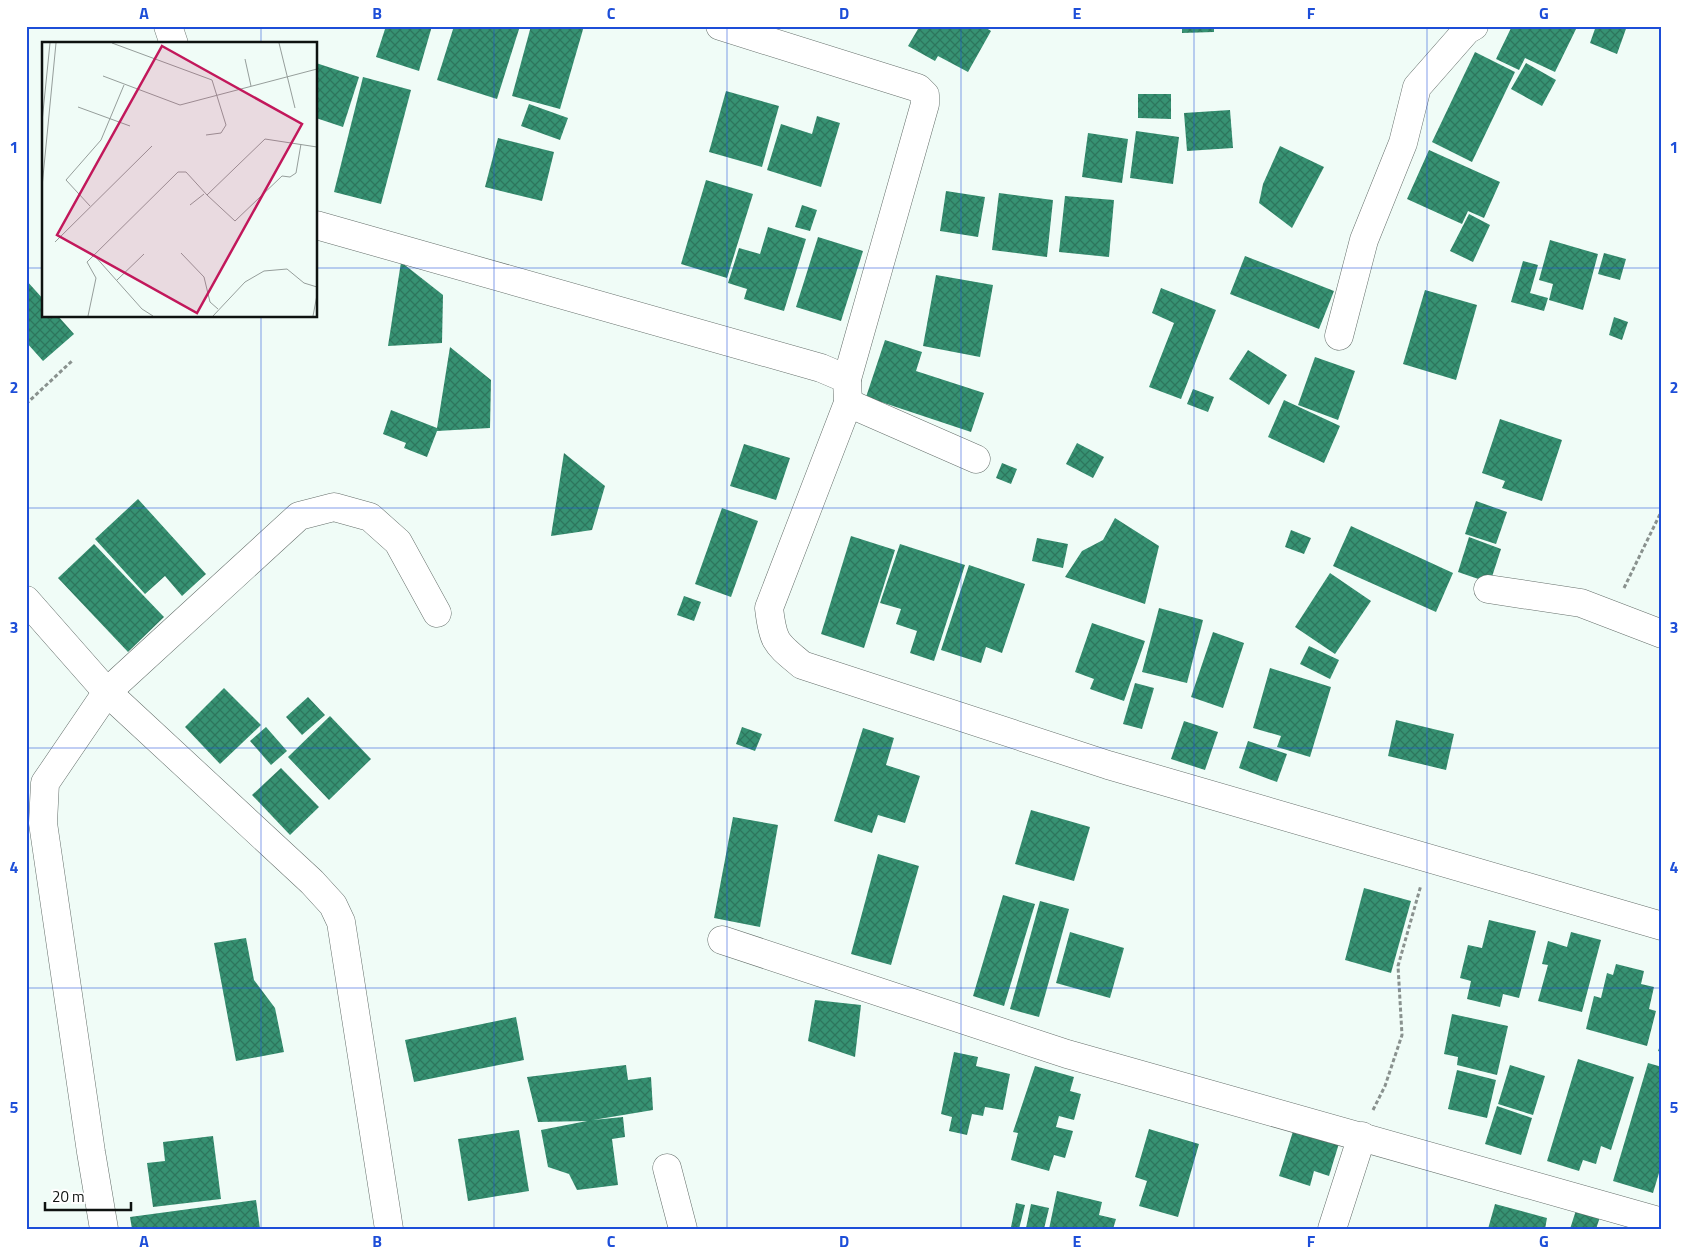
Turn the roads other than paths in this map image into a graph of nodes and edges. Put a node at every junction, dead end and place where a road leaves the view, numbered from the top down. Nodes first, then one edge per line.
1 (168, 26) edge
2 (720, 26) edge
3 (1474, 26) edge
4 (173, 42) edge
5 (318, 226) edge
6 (1339, 336) dead end
7 (848, 391) junction
8 (976, 459) dead end
9 (1488, 589) dead end
10 (26, 600) edge
11 (437, 613) dead end
12 (1662, 634) edge
13 (108, 692) junction
14 (1662, 926) edge
15 (722, 940) dead end
16 (1362, 1136) junction
17 (667, 1168) dead end
18 (1662, 1222) edge
19 (104, 1229) edge
20 (389, 1229) edge
21 (683, 1229) edge
22 (1332, 1229) edge

1 - 4 street
2 - 7 street
3 - 6 street
5 - 7 street
7 - 8 street
7 - 14 street
9 - 12 street
10 - 13 street
11 - 13 street
13 - 19 street
13 - 20 street
15 - 16 street
16 - 18 street
16 - 22 street
17 - 21 street

